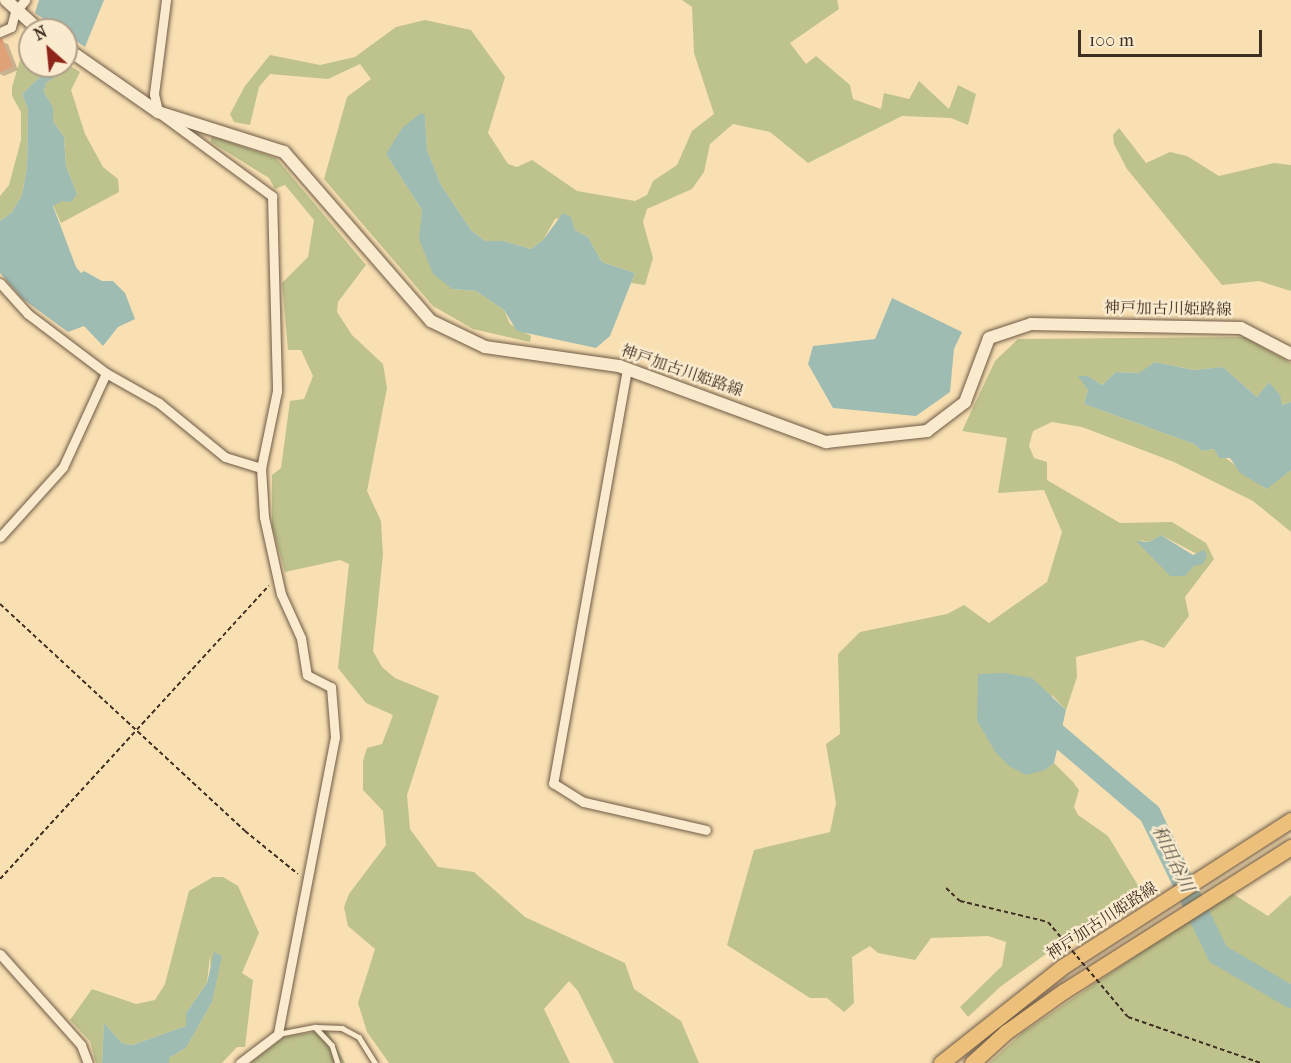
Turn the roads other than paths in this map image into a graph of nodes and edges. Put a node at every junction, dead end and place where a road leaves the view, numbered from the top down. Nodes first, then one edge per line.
1 (6, 0) edge
2 (25, 0) edge
3 (166, 0) edge
4 (15, 12) junction
5 (23, 18) edge
6 (0, 32) edge
7 (78, 56) edge
8 (158, 112) junction
9 (0, 284) edge
10 (1291, 354) edge
11 (627, 369) junction
12 (105, 374) junction
13 (261, 468) junction
14 (0, 537) edge
15 (1291, 820) edge
16 (706, 830) dead end
17 (1291, 847) edge
18 (0, 954) edge
19 (315, 1027) junction
20 (278, 1034) junction
21 (88, 1063) edge
22 (240, 1063) edge
23 (339, 1063) edge
24 (375, 1063) edge
25 (941, 1063) edge
26 (972, 1063) edge

1 - 4 street
2 - 4 street
3 - 8 street
4 - 5 street
4 - 6 street
7 - 8 street, 神戸加古川姫路線
8 - 11 street, 神戸加古川姫路線
8 - 13 street
9 - 12 street
10 - 11 street, 神戸加古川姫路線
11 - 16 street
12 - 13 street
12 - 14 street
13 - 20 street
15 - 25 main road, 神戸加古川姫路線
17 - 26 main road
18 - 21 street
19 - 20 lane
19 - 23 lane
19 - 24 lane
20 - 22 street

